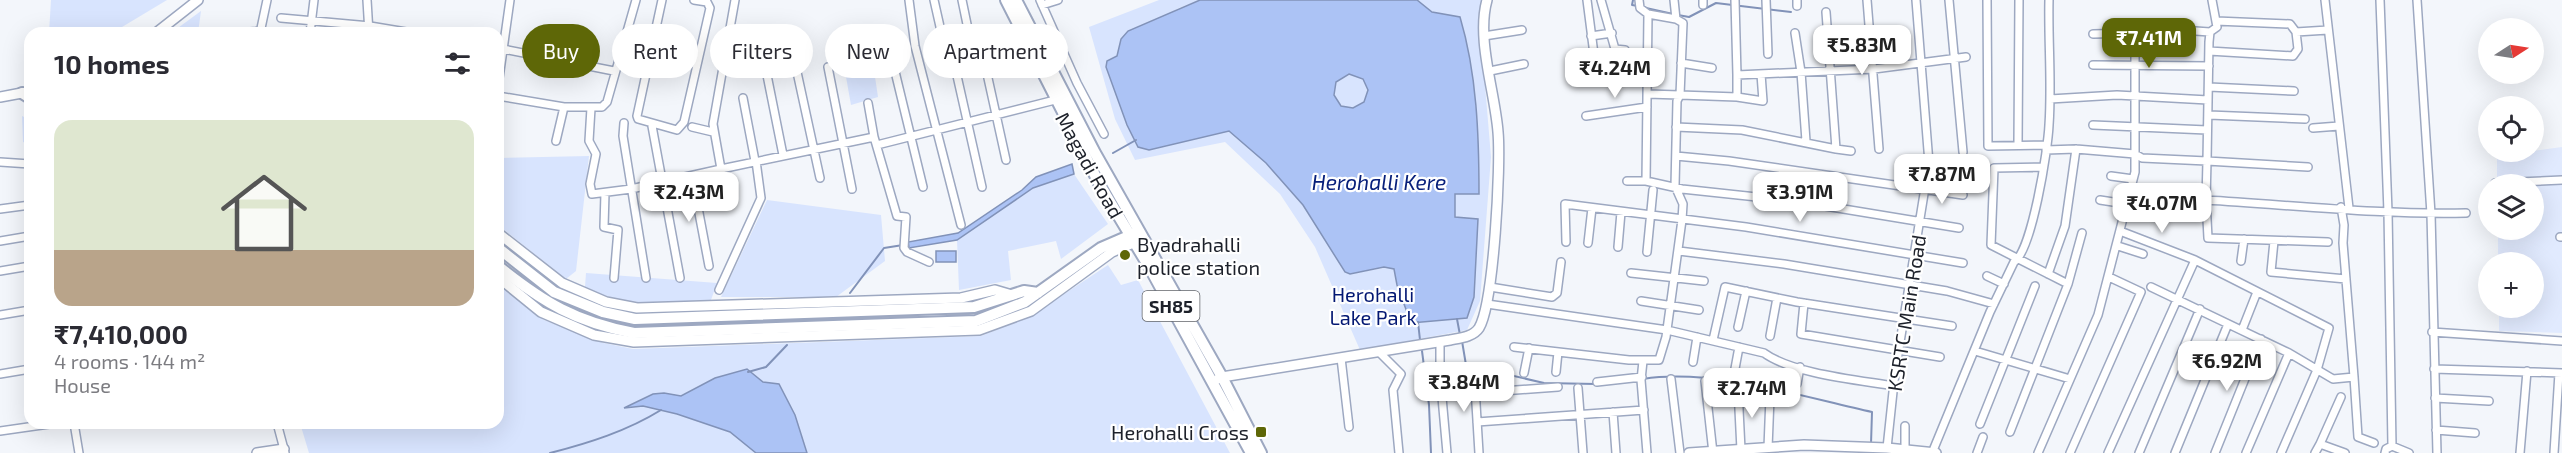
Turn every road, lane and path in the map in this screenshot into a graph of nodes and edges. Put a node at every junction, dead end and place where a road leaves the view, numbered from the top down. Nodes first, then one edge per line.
1 (198, 0) edge
2 (267, 0) edge
3 (314, 0) edge
4 (367, 0) edge
5 (510, 0) edge
6 (636, 0) edge
7 (662, 0) edge
8 (694, 0) edge
9 (735, 0) edge
10 (909, 0) edge
11 (934, 0) edge
12 (962, 0) edge
13 (1006, 0) edge
14 (1016, 0) edge
15 (1058, 0) edge
16 (1487, 0) edge
17 (1587, 0) edge
18 (1601, 0) edge
19 (1639, 0) edge
20 (1674, 0) edge
21 (1766, 0) edge
22 (1867, 0) edge
23 (1916, 0) edge
24 (1949, 0) edge
25 (1987, 0) edge
26 (2019, 0) edge
27 (2049, 0) edge
28 (2212, 0) edge
29 (2325, 0) edge
30 (2380, 0) edge
31 (2417, 0) edge
32 (1041, 2) edge
33 (1735, 4) edge
34 (1826, 12) dead end
35 (1648, 14) junction
36 (281, 18) dead end
37 (1676, 19) junction
38 (312, 20) junction
39 (2216, 21) junction
40 (629, 24) edge
41 (733, 24) edge
42 (939, 24) edge
43 (967, 24) edge
44 (1018, 24) edge
45 (164, 27) edge
46 (261, 27) edge
47 (311, 27) edge
48 (356, 27) edge
49 (369, 27) edge
50 (1522, 30) dead end
51 (2328, 30) junction
52 (504, 32) edge
53 (2210, 32) junction
54 (2296, 32) junction
55 (1612, 33) junction
56 (1795, 33) dead end
57 (2134, 33) junction
58 (2093, 34) dead end
59 (1484, 36) junction
60 (1591, 36) junction
61 (504, 49) edge
62 (1625, 50) dead end
63 (2209, 51) junction
64 (1768, 54) dead end
65 (1966, 57) dead end
66 (1955, 58) junction
67 (1595, 62) dead end
68 (1682, 63) junction
69 (1922, 63) junction
70 (1524, 64) dead end
71 (2093, 65) dead end
72 (2137, 66) junction
73 (2209, 66) junction
74 (1712, 68) dead end
75 (1874, 69) junction
76 (612, 71) edge
77 (1490, 71) junction
78 (1831, 71) junction
79 (1801, 72) junction
80 (1761, 74) junction
81 (1737, 75) junction
82 (612, 78) edge
83 (723, 78) edge
84 (768, 78) edge
85 (798, 78) edge
86 (830, 78) edge
87 (897, 78) edge
88 (958, 78) edge
89 (988, 78) edge
90 (1044, 78) edge
91 (1077, 83) junction
92 (2209, 87) junction
93 (1064, 91) junction
94 (2294, 91) dead end
95 (24, 94) edge
96 (1647, 94) junction
97 (1680, 95) junction
98 (2137, 95) junction
99 (0, 97) edge
100 (504, 97) edge
101 (1737, 97) junction
102 (743, 98) dead end
103 (2050, 99) junction
104 (1055, 100) junction
105 (2208, 100) junction
106 (868, 103) dead end
107 (564, 107) junction
108 (1647, 107) junction
109 (591, 108) junction
110 (2209, 115) junction
111 (997, 116) junction
112 (1586, 116) dead end
113 (2305, 119) dead end
114 (624, 123) dead end
115 (968, 123) junction
116 (2093, 125) dead end
117 (2136, 125) junction
118 (652, 126) dead end
119 (2339, 126) junction
120 (692, 127) dead end
121 (1677, 127) junction
122 (2313, 128) dead end
123 (2207, 130) junction
124 (936, 131) junction
125 (713, 132) junction
126 (1104, 134) dead end
127 (874, 136) junction
128 (911, 137) junction
129 (556, 141) dead end
130 (1806, 141) junction
131 (842, 144) junction
132 (2018, 144) junction
133 (877, 145) junction
134 (2046, 147) junction
135 (814, 149) junction
136 (1836, 149) junction
137 (1880, 149) dead end
138 (2076, 149) junction
139 (1851, 151) dead end
140 (1964, 152) dead end
141 (2135, 154) junction
142 (783, 155) junction
143 (1676, 156) junction
144 (1091, 157) junction
145 (1006, 160) dead end
146 (755, 161) junction
147 (2207, 161) junction
148 (0, 162) edge
149 (24, 164) edge
150 (2308, 166) dead end
151 (2043, 167) junction
152 (721, 169) junction
153 (692, 176) junction
154 (2111, 176) dead end
155 (820, 178) dead end
156 (2133, 179) junction
157 (2562, 180) edge
158 (1627, 181) dead end
159 (1646, 181) junction
160 (2544, 181) edge
161 (663, 182) junction
162 (1675, 186) junction
163 (923, 187) dead end
164 (982, 187) dead end
165 (631, 189) junction
166 (852, 189) dead end
167 (1653, 190) dead end
168 (1924, 190) junction
169 (2130, 192) junction
170 (605, 193) junction
171 (1963, 195) dead end
172 (2100, 200) dead end
173 (2206, 200) junction
174 (727, 203) dead end
175 (2126, 204) junction
176 (24, 206) edge
177 (2345, 207) junction
178 (1592, 208) junction
179 (0, 209) edge
180 (1621, 212) junction
181 (2388, 212) junction
182 (2466, 213) dead end
183 (2431, 214) junction
184 (1651, 216) junction
185 (1682, 220) junction
186 (1920, 223) junction
187 (961, 225) dead end
188 (1959, 228) dead end
189 (2121, 231) junction
190 (2082, 233) dead end
191 (24, 237) edge
192 (1134, 237) junction
193 (504, 238) edge
194 (2244, 239) junction
195 (2274, 240) junction
196 (0, 241) edge
197 (1566, 242) dead end
198 (2328, 242) dead end
199 (1588, 243) dead end
200 (2118, 246) junction
201 (1618, 247) dead end
202 (1679, 251) junction
203 (1647, 252) dead end
204 (504, 253) edge
205 (1914, 254) junction
206 (2143, 254) dead end
207 (2020, 258) junction
208 (2195, 260) junction
209 (2241, 261) dead end
210 (929, 262) dead end
211 (1561, 262) dead end
212 (1963, 263) dead end
213 (709, 266) dead end
214 (24, 267) edge
215 (504, 270) edge
216 (0, 271) edge
217 (1631, 273) dead end
218 (2048, 274) junction
219 (1987, 276) dead end
220 (2109, 277) junction
221 (614, 278) dead end
222 (646, 278) dead end
223 (680, 278) dead end
224 (1675, 278) junction
225 (2346, 279) junction
226 (1704, 281) dead end
227 (504, 282) edge
228 (2004, 284) junction
229 (2068, 284) junction
230 (2035, 286) dead end
231 (1490, 287) junction
232 (1910, 287) junction
233 (2151, 287) dead end
234 (719, 290) dead end
235 (1746, 291) junction
236 (2258, 292) junction
237 (1038, 293) junction
238 (1012, 295) junction
239 (1777, 298) junction
240 (2178, 299) junction
241 (1641, 301) dead end
242 (1804, 303) junction
243 (1487, 304) junction
244 (1994, 304) junction
245 (1671, 305) junction
246 (2200, 309) junction
247 (1699, 310) dead end
248 (24, 311) edge
249 (0, 315) edge
250 (1905, 320) junction
251 (2228, 324) junction
252 (1952, 326) dead end
253 (1738, 327) dead end
254 (1667, 330) junction
255 (2242, 330) junction
256 (2432, 332) junction
257 (1770, 336) dead end
258 (1697, 337) junction
259 (2261, 339) junction
260 (1713, 340) junction
261 (1445, 341) junction
262 (2562, 341) edge
263 (1514, 347) dead end
264 (1739, 347) junction
265 (1529, 348) junction
266 (1899, 351) junction
267 (1975, 351) junction
268 (1379, 352) junction
269 (1558, 352) junction
270 (2289, 353) junction
271 (1940, 357) dead end
272 (1341, 358) junction
273 (2004, 359) junction
274 (1643, 361) junction
275 (1693, 362) dead end
276 (2035, 366) junction
277 (1800, 367) junction
278 (2434, 369) junction
279 (24, 370) edge
280 (2317, 370) junction
281 (2527, 370) junction
282 (1474, 371) dead end
283 (1556, 372) dead end
284 (1524, 373) dead end
285 (2560, 373) edge
286 (0, 374) edge
287 (1734, 374) dead end
288 (2354, 377) junction
289 (1642, 378) junction
290 (2070, 379) junction
291 (1218, 380) junction
292 (1671, 380) dead end
293 (1705, 381) dead end
294 (1597, 382) dead end
295 (1797, 384) dead end
296 (1894, 386) junction
297 (1558, 387) dead end
298 (1578, 388) dead end
299 (1738, 389) dead end
300 (1475, 393) junction
301 (1770, 397) dead end
302 (2341, 397) dead end
303 (2435, 398) junction
304 (2489, 401) dead end
305 (1644, 410) junction
306 (1613, 412) junction
307 (1580, 415) junction
308 (1477, 422) junction
309 (1980, 424) dead end
310 (1905, 426) dead end
311 (1348, 427) dead end
312 (24, 428) edge
313 (75, 429) edge
314 (279, 429) edge
315 (2436, 430) junction
316 (0, 431) edge
317 (2010, 432) dead end
318 (2475, 433) dead end
319 (1983, 437) dead end
320 (2374, 443) dead end
321 (2320, 444) junction
322 (2392, 446) junction
323 (1774, 449) edge
324 (1896, 450) edge
325 (285, 451) edge
326 (1744, 451) edge
327 (1713, 452) edge
328 (79, 453) edge
329 (257, 453) edge
330 (1251, 453) edge
331 (1261, 453) edge
332 (1399, 453) edge
333 (1448, 453) edge
334 (1479, 453) edge
335 (1583, 453) edge
336 (1616, 453) edge
337 (1647, 453) edge
338 (1680, 453) edge
339 (1689, 453) edge
340 (1934, 453) edge
341 (1977, 453) edge
342 (2038, 453) edge
343 (2070, 453) edge
344 (2108, 453) edge
345 (2139, 453) edge
346 (2175, 453) edge
347 (2215, 453) edge
348 (2246, 453) edge
349 (2281, 453) edge
350 (2315, 453) edge
351 (2345, 453) edge
352 (2385, 453) edge
353 (2409, 453) edge
354 (2437, 453) edge
355 (2520, 453) edge
356 (2554, 453) edge

1 - 45 street
2 - 46 street
3 - 38 street
4 - 49 street
5 - 52 street
6 - 40 street
7 - 8 street
9 - 41 street
10 - 124 street
11 - 42 street
12 - 43 street
13 - 44 main road, Magadi Road / SH85
14 - 93 main road, Magadi Road / SH85
15 - 32 street
16 - 59 street
17 - 60 street
18 - 55 street
19 - 35 street
20 - 37 street
21 - 64 street
22 - 75 street
23 - 69 street, KSRTC Main Road
24 - 66 street
25 - 132 street
26 - 132 street
27 - 103 street
28 - 39 street
29 - 51 street
30 - 181 street
31 - 183 street
32 - 91 street
33 - 81 street
34 - 78 street
35 - 37 street
35 - 96 street
36 - 38 street
37 - 68 street
38 - 47 street
38 - 48 street
39 - 53 street
39 - 54 street
50 - 59 street
51 - 54 street
51 - 119 street
53 - 57 street
53 - 63 street
54 - 63 street
55 - 60 street
55 - 62 street
56 - 79 street
57 - 58 street
57 - 72 street
59 - 77 street
60 - 67 street
61 - 76 street
63 - 73 street
65 - 66 street
66 - 69 street
66 - 140 street
68 - 74 street
68 - 97 street
69 - 75 street
69 - 168 street, KSRTC Main Road
70 - 77 street
71 - 72 street
72 - 73 street
72 - 98 street
73 - 92 street
75 - 78 street
75 - 137 street
77 - 231 street
78 - 79 street
78 - 136 street
79 - 80 street
79 - 130 street
80 - 81 street
80 - 101 street
81 - 101 street
82 - 109 street
83 - 125 street
84 - 142 street
85 - 135 street
86 - 131 street
87 - 128 street
88 - 115 street
89 - 111 street
90 - 104 main road, Magadi Road / SH85
91 - 93 street
91 - 126 street
92 - 94 street
92 - 105 street
93 - 144 main road, Magadi Road / SH85
95 - 99 street
96 - 97 street
96 - 108 street
97 - 101 street
97 - 121 street
98 - 103 street
98 - 105 street
98 - 117 street
100 - 107 street
102 - 146 street
103 - 134 street
104 - 111 street
104 - 144 main road, Magadi Road / SH85
105 - 110 street
106 - 127 street
107 - 109 street
107 - 129 street
108 - 112 street
108 - 159 street
109 - 170 street
110 - 113 street
110 - 123 street
111 - 115 street
111 - 145 street
114 - 165 street
115 - 124 street
115 - 164 street
116 - 117 street
117 - 123 street
117 - 141 street
118 - 161 street
119 - 122 street
119 - 177 street
120 - 125 street
121 - 130 street
121 - 143 street
123 - 147 street
124 - 128 street
124 - 187 street
125 - 152 street
127 - 131 street
127 - 133 street
128 - 133 street
128 - 163 street
130 - 136 street
131 - 135 street
131 - 166 street
132 - 134 street
133 - 210 street
134 - 138 street
134 - 151 street
135 - 142 street
135 - 155 street
136 - 139 street
138 - 141 street
138 - 218 street
141 - 147 street
141 - 156 street
142 - 146 street
143 - 162 street
143 - 168 street
144 - 192 main road, Magadi Road / SH85
146 - 152 street
146 - 234 street
147 - 150 street
147 - 173 street
148 - 149 street
151 - 207 street
151 - 207 street
152 - 153 street
152 - 174 street
153 - 161 street
153 - 213 street
154 - 156 street
156 - 169 street
157 - 160 street
158 - 159 street
159 - 162 street
161 - 165 street
161 - 223 street
162 - 185 street
162 - 186 street
165 - 170 street
165 - 222 street
167 - 184 street
168 - 171 street
168 - 186 street, KSRTC Main Road
169 - 173 street
169 - 175 street
170 - 221 street
172 - 175 street
173 - 177 street
173 - 194 street
175 - 189 street
176 - 179 street
177 - 181 street
177 - 225 street
178 - 180 street
178 - 197 street
178 - 199 street
180 - 184 street
180 - 201 street
181 - 183 street
181 - 322 street
182 - 183 street
183 - 256 street
184 - 185 street
184 - 203 street
185 - 202 street
185 - 205 street
186 - 188 street
186 - 205 street, KSRTC Main Road
189 - 200 street
189 - 208 street
190 - 229 street
191 - 196 street
192 - 227 street
192 - 237 main road
192 - 291 main road, Magadi Road / SH85
193 - 238 street
194 - 195 street
194 - 209 street
195 - 198 street
195 - 225 street
200 - 206 street
200 - 220 street
202 - 224 street
202 - 232 street
204 - 238 main road
205 - 212 street
205 - 232 street, KSRTC Main Road
207 - 218 street
207 - 228 street
208 - 236 street
208 - 240 street
211 - 231 street
214 - 216 street
215 - 237 main road
217 - 224 street
218 - 229 street
219 - 228 street
220 - 290 street
220 - 343 street
224 - 226 street
224 - 245 street
225 - 288 street
228 - 244 street
229 - 276 street
230 - 273 street
231 - 243 street
232 - 244 street
232 - 250 street, KSRTC Main Road
233 - 240 street
235 - 239 street
235 - 253 street
235 - 260 street
236 - 255 street
236 - 280 street
237 - 238 main road
239 - 242 street
239 - 257 street
240 - 246 street
240 - 344 street
241 - 245 street
242 - 250 street
242 - 266 street
243 - 254 street
243 - 261 street
244 - 267 street
245 - 247 street
245 - 254 street
246 - 251 street
246 - 345 street
248 - 249 street
250 - 252 street
250 - 266 street, KSRTC Main Road
251 - 255 street
251 - 346 street
254 - 258 street
254 - 274 street
255 - 259 street
256 - 262 street
256 - 278 street
258 - 260 street
258 - 275 street
259 - 270 street
259 - 347 street
260 - 264 street
261 - 268 street
261 - 333 street
263 - 265 street
264 - 277 street
264 - 287 street
265 - 269 street
265 - 284 street
266 - 271 street
266 - 296 street, KSRTC Main Road
267 - 273 street
267 - 340 street
268 - 272 street
268 - 332 street
269 - 274 street
269 - 283 street
270 - 280 street
270 - 348 street
272 - 291 street
272 - 311 street
273 - 276 street
273 - 309 street
274 - 289 street
276 - 290 street
276 - 317 street
277 - 295 street
277 - 296 street
278 - 281 street
278 - 303 street
279 - 286 street
280 - 288 street
280 - 349 street
281 - 285 street
281 - 355 street
282 - 300 street
285 - 356 street
288 - 320 street
289 - 294 street
289 - 305 street
290 - 342 street
291 - 330 main road, Magadi Road / SH85
291 - 331 main road, Magadi Road / SH85
292 - 338 street
293 - 327 street
296 - 324 street, KSRTC Main Road
297 - 300 street
298 - 307 street
299 - 326 street
300 - 308 street
301 - 323 street
302 - 321 street
303 - 304 street
303 - 315 street
305 - 306 street
305 - 337 street
306 - 307 street
306 - 336 street
307 - 308 street
307 - 335 street
308 - 334 street
310 - 324 street
312 - 316 street
313 - 328 street
314 - 325 street
315 - 318 street
315 - 354 street
319 - 341 street
321 - 350 street
321 - 351 street
322 - 352 street
322 - 353 street
323 - 324 street
323 - 326 street
324 - 340 street
325 - 329 street
326 - 327 street
327 - 339 street

